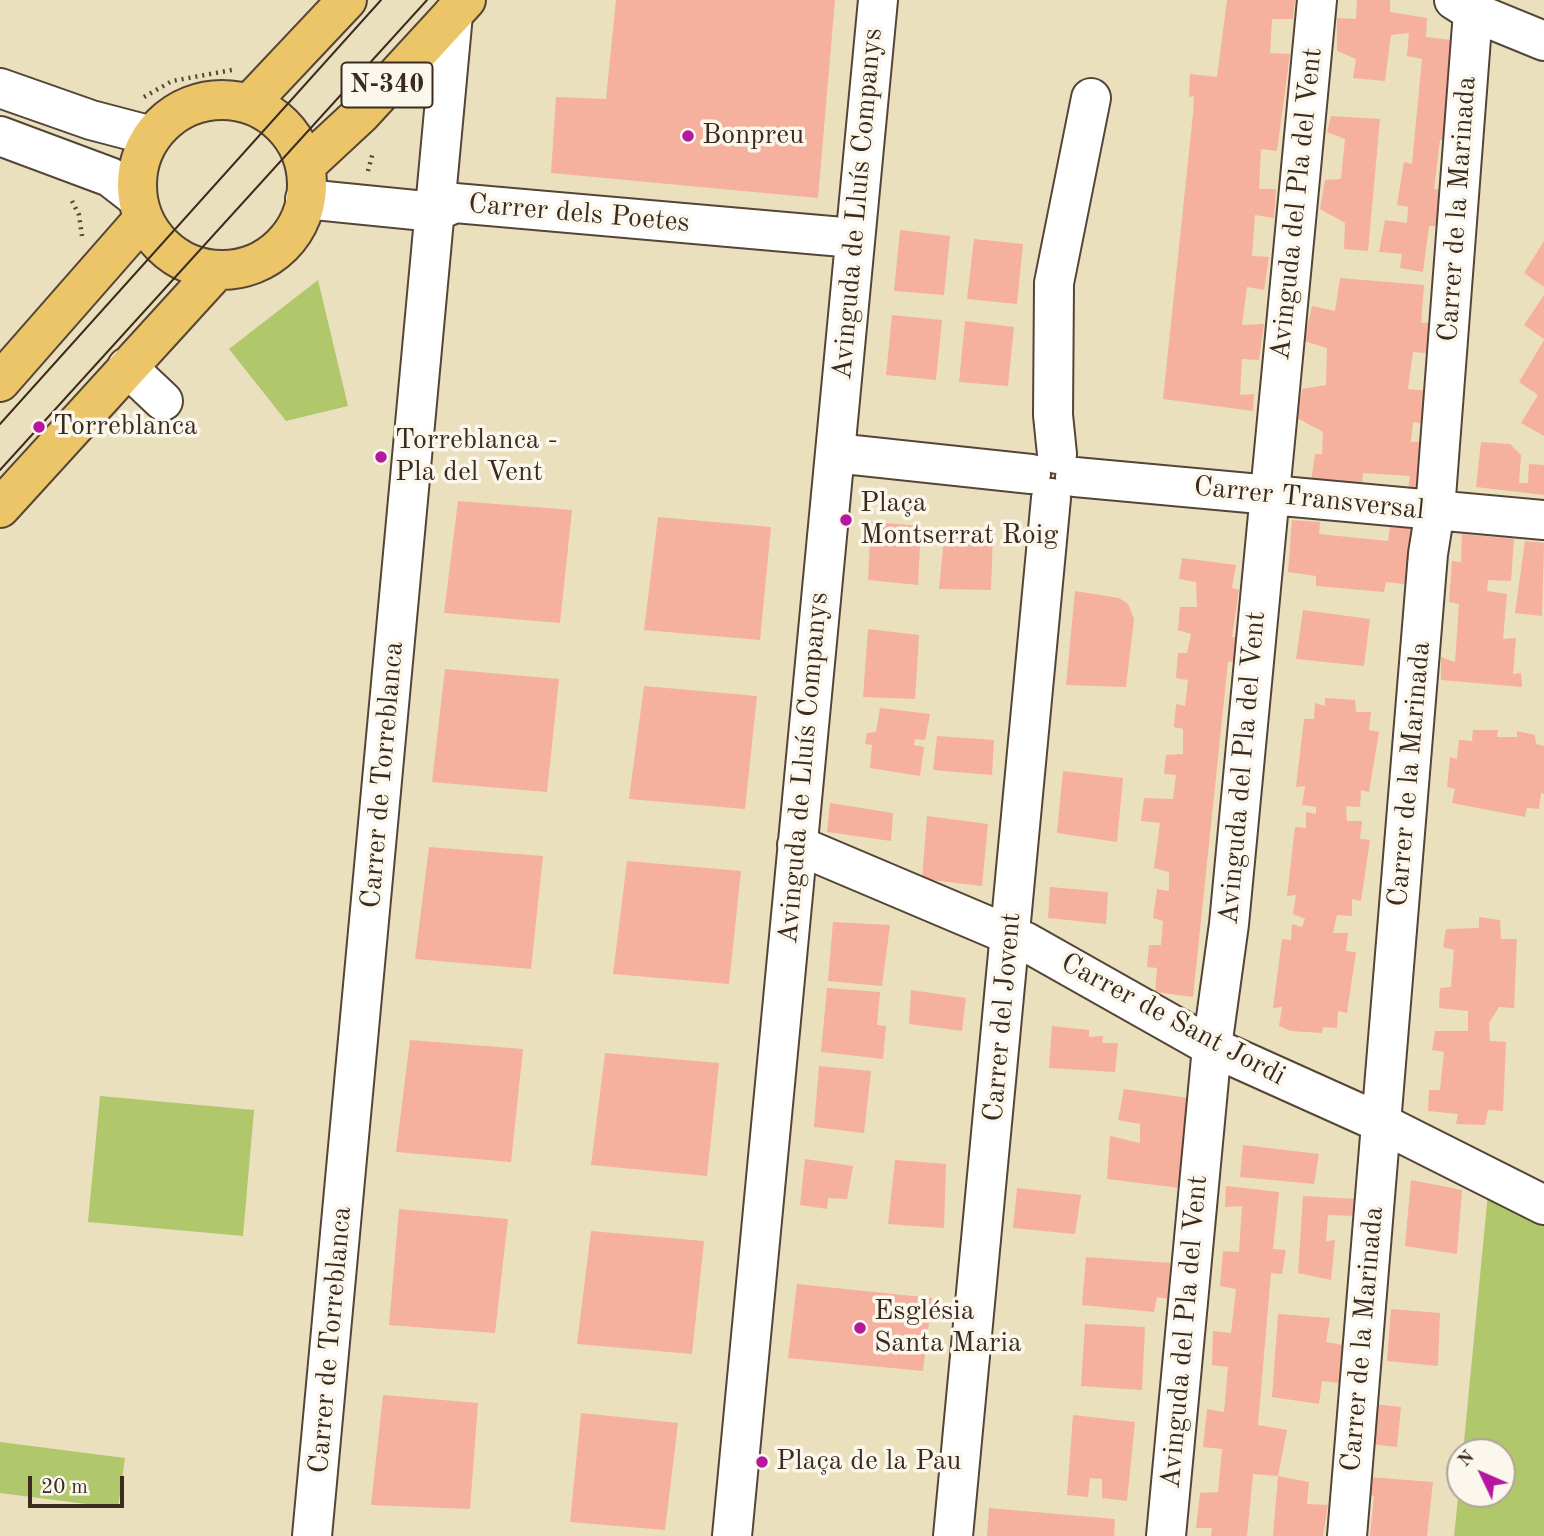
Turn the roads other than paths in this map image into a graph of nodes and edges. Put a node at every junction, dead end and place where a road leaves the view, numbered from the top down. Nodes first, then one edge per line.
1 (347, 0) edge
2 (878, 0) edge
3 (1317, 0) edge
4 (1463, 6) edge
5 (460, 7) edge
6 (1544, 41) edge
7 (243, 87) junction
8 (0, 88) edge
9 (1091, 98) dead end
10 (0, 136) edge
11 (152, 136) junction
12 (305, 183) junction
13 (140, 209) junction
14 (435, 212) junction
15 (854, 238) junction
16 (216, 270) junction
17 (127, 367) junction
18 (0, 382) edge
19 (163, 401) dead end
20 (835, 453) junction
21 (1053, 476) junction
22 (1268, 494) junction
23 (0, 508) edge
24 (1434, 511) junction
25 (1544, 520) edge
26 (797, 845) junction
27 (1010, 935) junction
28 (1212, 1046) junction
29 (1381, 1123) junction
30 (1544, 1205) edge
31 (312, 1536) edge
32 (732, 1536) edge
33 (953, 1536) edge
34 (1166, 1536) edge
35 (1347, 1536) edge

1 - 7 main road, N-340
2 - 15 street, Avinguda de Lluís Companys
3 - 22 street, Avinguda del Pla del Vent
4 - 6 street
4 - 24 street, Carrer de la Marinada
5 - 12 main road, N-340
5 - 14 street, Carrer de Torreblanca
7 - 11 main road
7 - 12 main road
8 - 11 street
9 - 21 street, Carrer del Jovent
10 - 13 street
11 - 13 main road
12 - 14 street, Carrer dels Poetes
12 - 16 main road, N-340
13 - 16 main road, N-340
13 - 18 main road
14 - 15 street, Carrer dels Poetes
14 - 31 street, Carrer de Torreblanca
15 - 20 street, Avinguda de Lluís Companys
16 - 17 main road
17 - 19 street
17 - 23 main road
20 - 21 street, Carrer Transversal
20 - 26 street, Avinguda de Lluís Companys
21 - 22 street, Carrer Transversal
21 - 27 street, Carrer del Jovent
22 - 24 street, Carrer Transversal
22 - 28 street, Avinguda del Pla del Vent
24 - 25 street, Carrer Transversal
24 - 29 street, Carrer de la Marinada
26 - 27 street, Carrer de Sant Jordi
26 - 32 street, Avinguda de Lluís Companys
27 - 28 street, Carrer de Sant Jordi
27 - 33 street, Carrer del Jovent
28 - 29 street, Carrer de Sant Jordi
28 - 34 street, Avinguda del Pla del Vent
29 - 30 street, Carrer de Sant Jordi
29 - 35 street, Carrer de la Marinada

